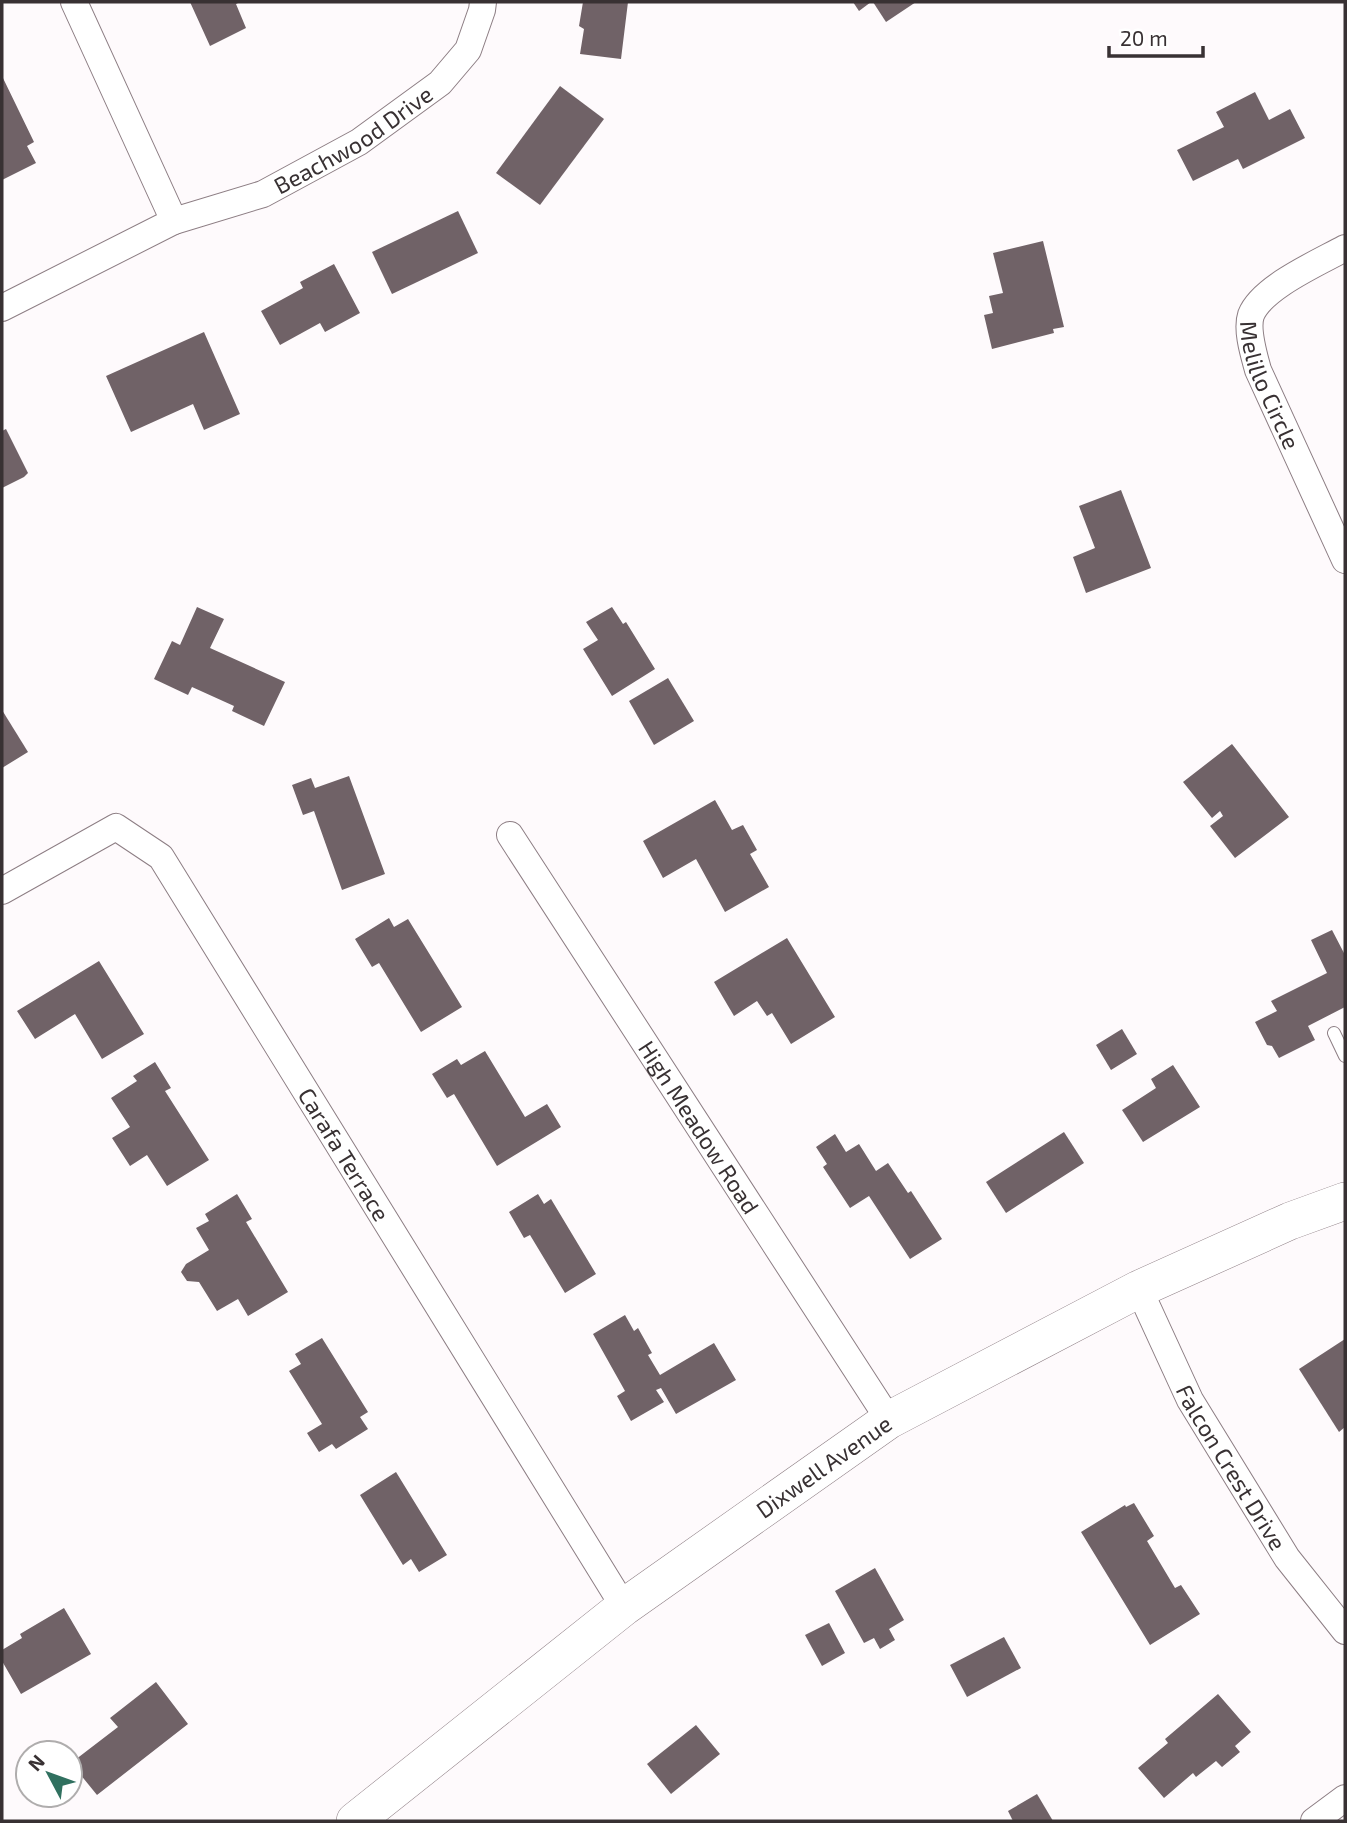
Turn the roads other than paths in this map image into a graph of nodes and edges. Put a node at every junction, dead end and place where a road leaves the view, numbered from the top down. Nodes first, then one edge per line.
1 (74, 2) edge
2 (483, 2) edge
3 (174, 221) junction
4 (1345, 248) edge
5 (2, 308) edge
6 (1345, 560) edge
7 (510, 835) dead end
8 (2, 891) edge
9 (1335, 1033) dead end
10 (1345, 1056) edge
11 (1345, 1201) edge
12 (1139, 1289) junction
13 (889, 1420) junction
14 (624, 1607) junction
15 (1345, 1631) edge
16 (1345, 1798) edge
17 (372, 1816) edge
18 (1314, 1821) edge

1 - 3 street
2 - 3 street, Beachwood Drive
3 - 5 street, Beachwood Drive
4 - 6 street, Melillo Circle
7 - 13 street, High Meadow Road
8 - 14 street, Carafa Terrace
9 - 10 lane
11 - 12 main road, Dixwell Avenue
12 - 13 main road, Dixwell Avenue
12 - 15 street, Falcon Crest Drive
13 - 14 main road, Dixwell Avenue
14 - 17 main road, Dixwell Avenue
16 - 18 street

